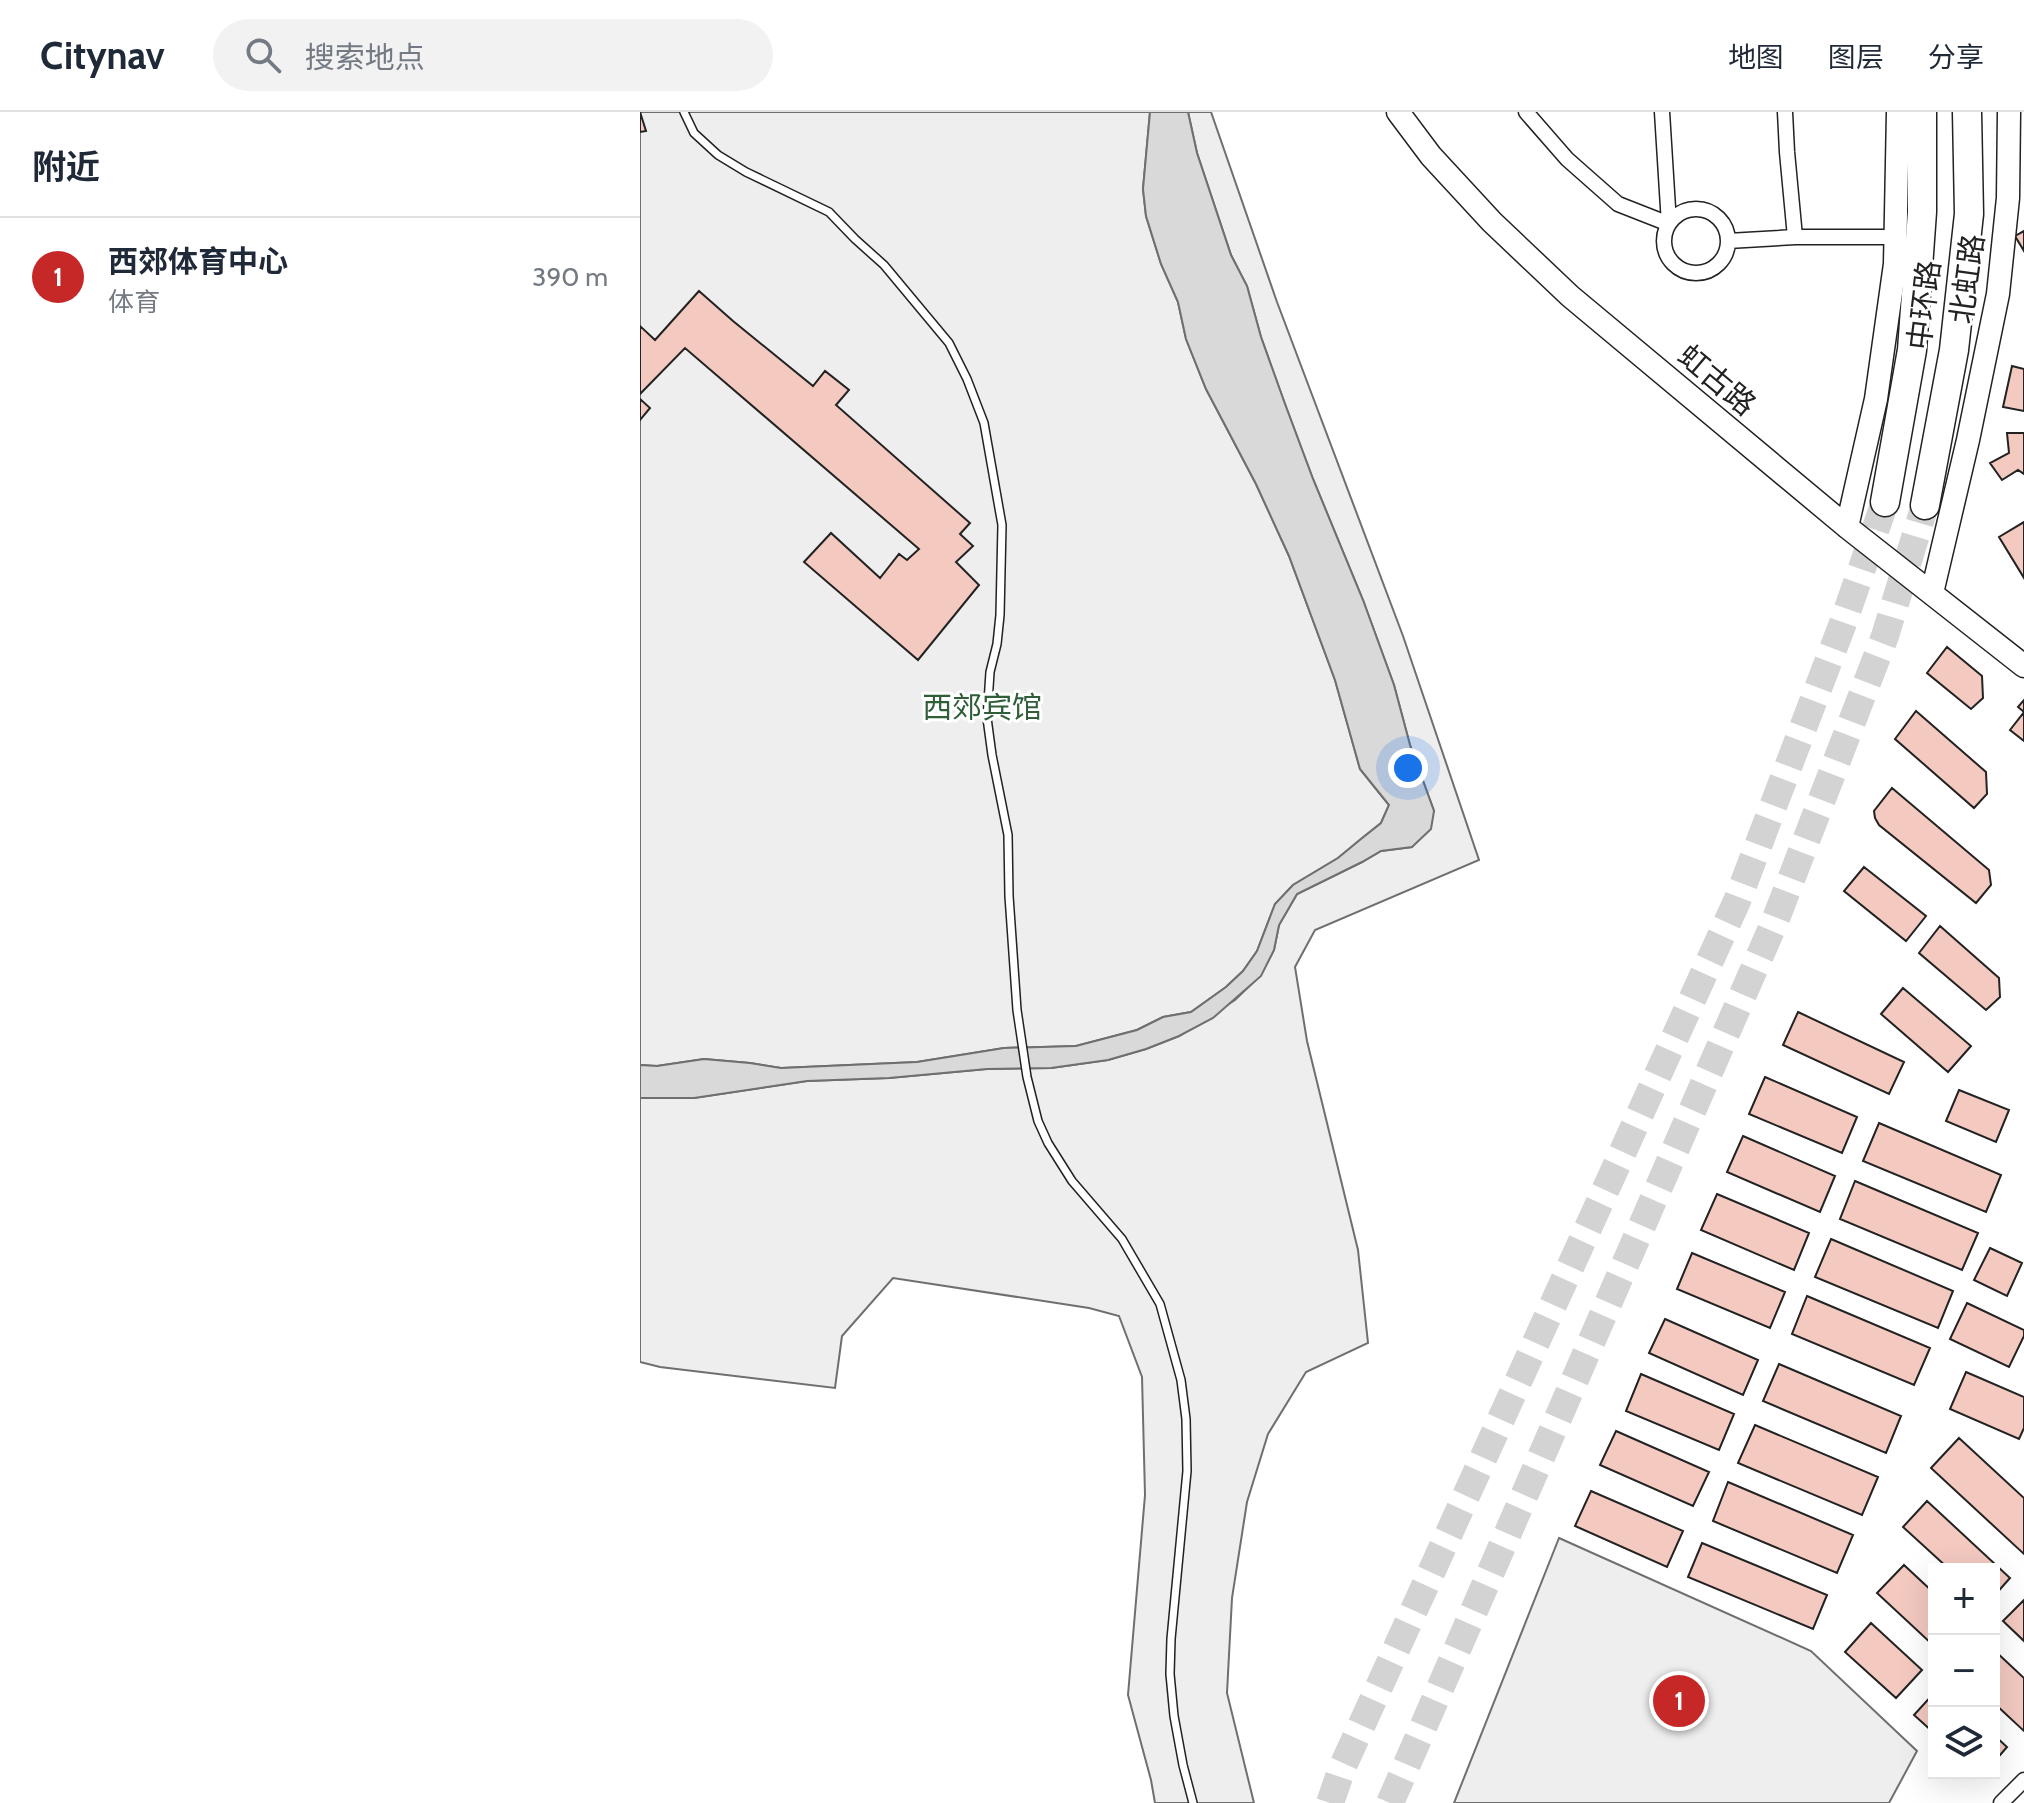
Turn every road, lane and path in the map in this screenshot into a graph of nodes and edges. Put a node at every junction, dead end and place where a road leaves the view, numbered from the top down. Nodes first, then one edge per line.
1 (684, 112) edge
2 (1398, 112) edge
3 (1526, 112) edge
4 (1662, 112) edge
5 (1785, 112) edge
6 (1898, 112) edge
7 (1922, 112) edge
8 (1967, 112) edge
9 (1976, 112) edge
10 (2009, 112) edge
11 (1968, 186) junction
12 (1669, 224) junction
13 (1795, 237) junction
14 (1895, 237) junction
15 (1728, 241) junction
16 (1885, 502) tunnel mouth
17 (1925, 505) tunnel mouth
18 (1847, 527) junction
19 (1932, 593) junction
20 (2024, 666) edge
21 (2024, 1780) edge
22 (1193, 1803) edge
23 (2001, 1803) edge

1 - 22 lane
2 - 18 street, 虹古路
3 - 12 street
4 - 12 street
5 - 13 street
6 - 14 street
7 - 16 highway, 中环路
8 - 11 highway, 中环路
9 - 11 highway
10 - 19 street, 北虹路
11 - 17 highway, 中环路
12 - 15 street
12 - 15 street
13 - 14 street
13 - 15 street
14 - 18 street
18 - 19 street, 虹古路
19 - 20 street, 虹古路
21 - 23 street

